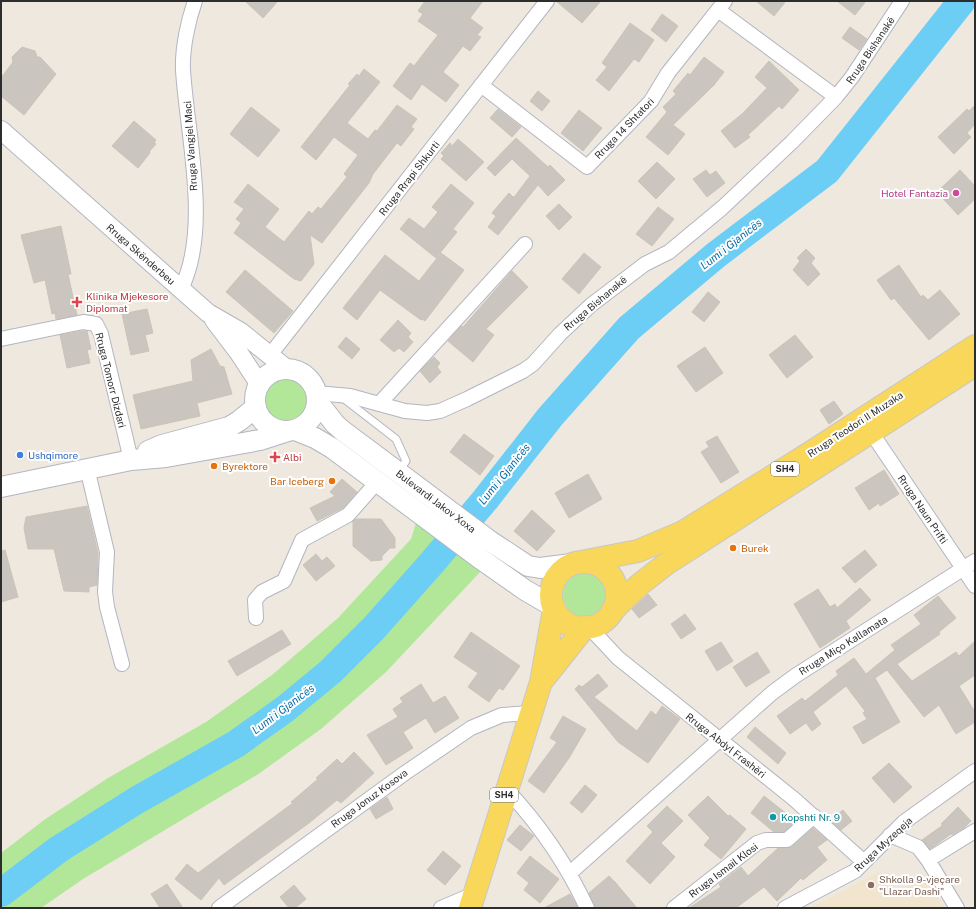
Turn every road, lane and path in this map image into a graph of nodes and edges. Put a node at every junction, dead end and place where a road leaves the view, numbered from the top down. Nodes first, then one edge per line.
1 (195, 1) edge
2 (547, 1) edge
3 (902, 1) edge
4 (721, 5) edge
5 (481, 85) junction
6 (836, 97) junction
7 (1, 130) edge
8 (524, 244) dead end
9 (181, 289) junction
10 (208, 313) junction
11 (1, 339) edge
12 (975, 346) edge
13 (270, 355) junction
14 (975, 365) edge
15 (288, 370) junction
16 (260, 385) junction
17 (338, 394) junction
18 (316, 397) junction
19 (379, 404) junction
20 (256, 407) junction
21 (292, 430) junction
22 (872, 432) junction
23 (131, 460) junction
24 (88, 468) junction
25 (398, 473) junction
26 (378, 482) junction
27 (1, 487) edge
28 (438, 514) junction
29 (576, 563) junction
30 (969, 565) edge
31 (975, 586) edge
32 (554, 608) junction
33 (612, 611) junction
34 (256, 618) dead end
35 (587, 627) junction
36 (122, 664) dead end
37 (541, 682) junction
38 (530, 712) junction
39 (720, 741) junction
40 (975, 771) edge
41 (506, 789) junction
42 (814, 816) junction
43 (975, 831) edge
44 (890, 835) junction
45 (928, 860) junction
46 (864, 862) junction
47 (570, 873) junction
48 (472, 901) edge
49 (219, 908) edge
50 (441, 908) edge
51 (587, 908) edge
52 (674, 908) edge
53 (785, 908) edge
54 (957, 908) edge

1 - 9 street, Rruga Vangjel Maci
2 - 5 street, Rruga Rrapi Shkurti
3 - 6 street, Rruga Bishanakë
4 - 5 street, Rruga 14 Shtatori
4 - 6 street
5 - 13 street, Rruga Rrapi Shkurti
6 - 19 street, Rruga Bishanakë
7 - 9 street, Rruga Skënderbeu
8 - 19 street
9 - 10 street, Rruga Skënderbeu
10 - 13 street, Rruga Skënderbeu
10 - 16 street
11 - 23 street, Rruga Tomorr Dizdari
12 - 29 main road, Rruga Teodori II Muzaka / SH4
13 - 15 street, Rruga Skënderbeu
14 - 22 main road, Rruga Teodori II Muzaka / SH4
15 - 16 main road
15 - 18 main road
16 - 20 main road
17 - 18 street, Rruga Bishanakë
17 - 19 street, Rruga Bishanakë
17 - 25 lane
18 - 21 main road
18 - 25 main road, Bulevardi Jakov Xoxa
20 - 21 main road
20 - 23 main road
21 - 23 main road
21 - 26 main road, Bulevardi Jakov Xoxa
22 - 30 street, Rruga Naun Prifti
22 - 33 main road, Rruga Teodori II Muzaka / SH4
23 - 24 main road
24 - 27 main road
24 - 36 street
25 - 28 main road, Bulevardi Jakov Xoxa
26 - 28 main road, Bulevardi Jakov Xoxa
26 - 34 street
28 - 29 main road, Bulevardi Jakov Xoxa
28 - 32 main road, Bulevardi Jakov Xoxa
29 - 32 main road, SH4
29 - 33 main road
30 - 31 street, Rruga Naun Prifti
30 - 39 street, Rruga Miço Kallamata
32 - 35 main road
32 - 37 main road, SH4
33 - 35 main road, SH4
35 - 37 main road, SH4
35 - 39 street, Rruga Abdyl Frashëri
37 - 38 main road, SH4
38 - 41 main road, SH4
38 - 49 street, Rruga Jonuz Kosova
39 - 42 street, Rruga Abdyl Frashëri
39 - 47 street, Rruga Miço Kallamata
40 - 44 street, Rruga Myzeqeja
41 - 47 street
41 - 48 main road, SH4
42 - 46 street, Rruga Abdyl Frashëri
42 - 52 street, Rruga Ismail Klosi
43 - 45 street
44 - 45 street
44 - 46 street, Rruga Myzeqeja
45 - 54 street
46 - 53 street, Rruga Myzeqeja
47 - 51 street
48 - 50 street

